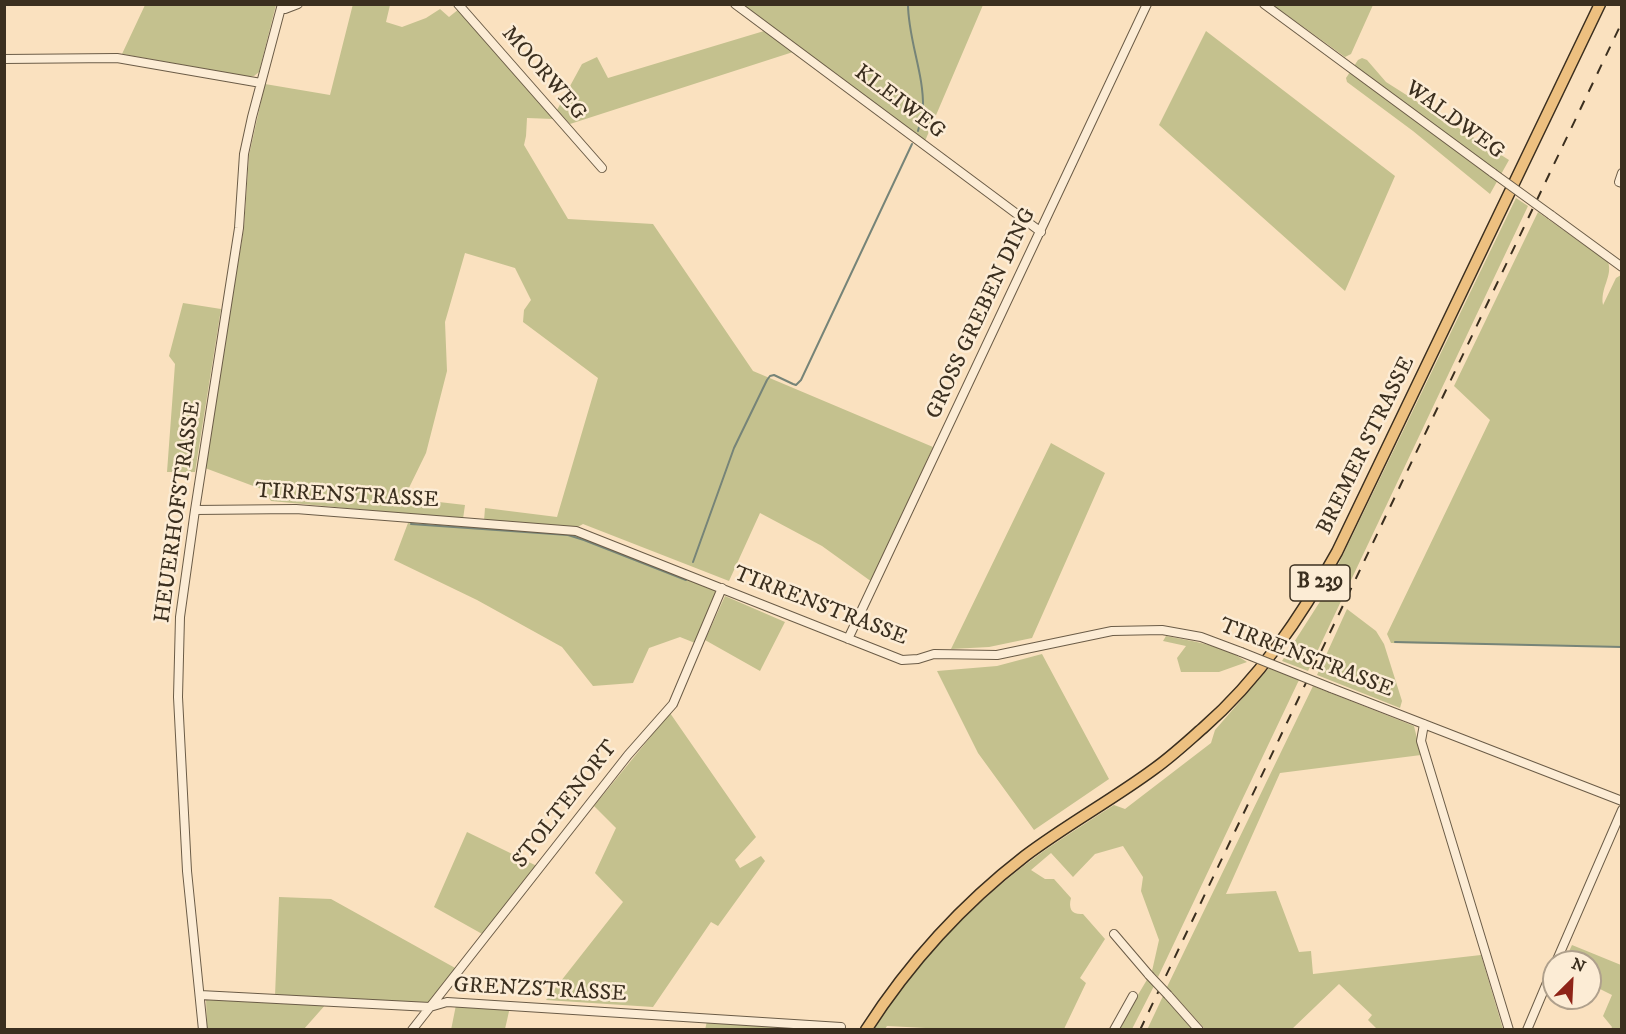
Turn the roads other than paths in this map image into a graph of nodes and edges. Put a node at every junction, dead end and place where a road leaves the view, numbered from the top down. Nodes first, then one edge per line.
1 (298, 4) edge
2 (458, 4) edge
3 (735, 4) edge
4 (1147, 4) edge
5 (1264, 4) edge
6 (1600, 4) edge
7 (281, 6) edge
8 (4, 60) edge
9 (261, 83) junction
10 (602, 168) dead end
11 (1622, 172) edge
12 (1622, 183) edge
13 (1041, 232) junction
14 (1622, 267) edge
15 (195, 510) junction
16 (722, 588) junction
17 (848, 639) junction
18 (1424, 724) junction
19 (1622, 801) edge
20 (1622, 810) edge
21 (1114, 934) dead end
22 (1561, 950) edge
23 (1542, 994) edge
24 (200, 995) junction
25 (1133, 996) dead end
26 (430, 1007) junction
27 (842, 1027) dead end
28 (203, 1029) edge
29 (412, 1029) edge
30 (866, 1029) edge
31 (1114, 1029) edge
32 (1199, 1029) edge
33 (1509, 1029) edge
34 (1527, 1029) edge

1 - 7 street
2 - 10 street, MOORWEG
3 - 13 street, KLEIWEG
4 - 13 street, GROSS GREBEN DING
5 - 14 street, WALDWEG, bridge
6 - 30 main road, BREMER STRASSE / B 239
7 - 9 street, HEUERHOFSTRASSE
8 - 9 street
9 - 15 street, HEUERHOFSTRASSE
11 - 12 street
13 - 17 street, GROSS GREBEN DING
15 - 16 street, TIRRENSTRASSE
15 - 24 street, HEUERHOFSTRASSE
16 - 17 street, TIRRENSTRASSE
16 - 26 street, STOLTENORT
17 - 18 street, TIRRENSTRASSE, bridge
18 - 19 street, TIRRENSTRASSE
18 - 33 street
20 - 22 street
21 - 32 street, bridge
23 - 34 street
24 - 26 street, GRENZSTRASSE
24 - 28 street, HEUERHOFSTRASSE
25 - 31 street
26 - 27 street, GRENZSTRASSE
26 - 29 street, STOLTENORT

